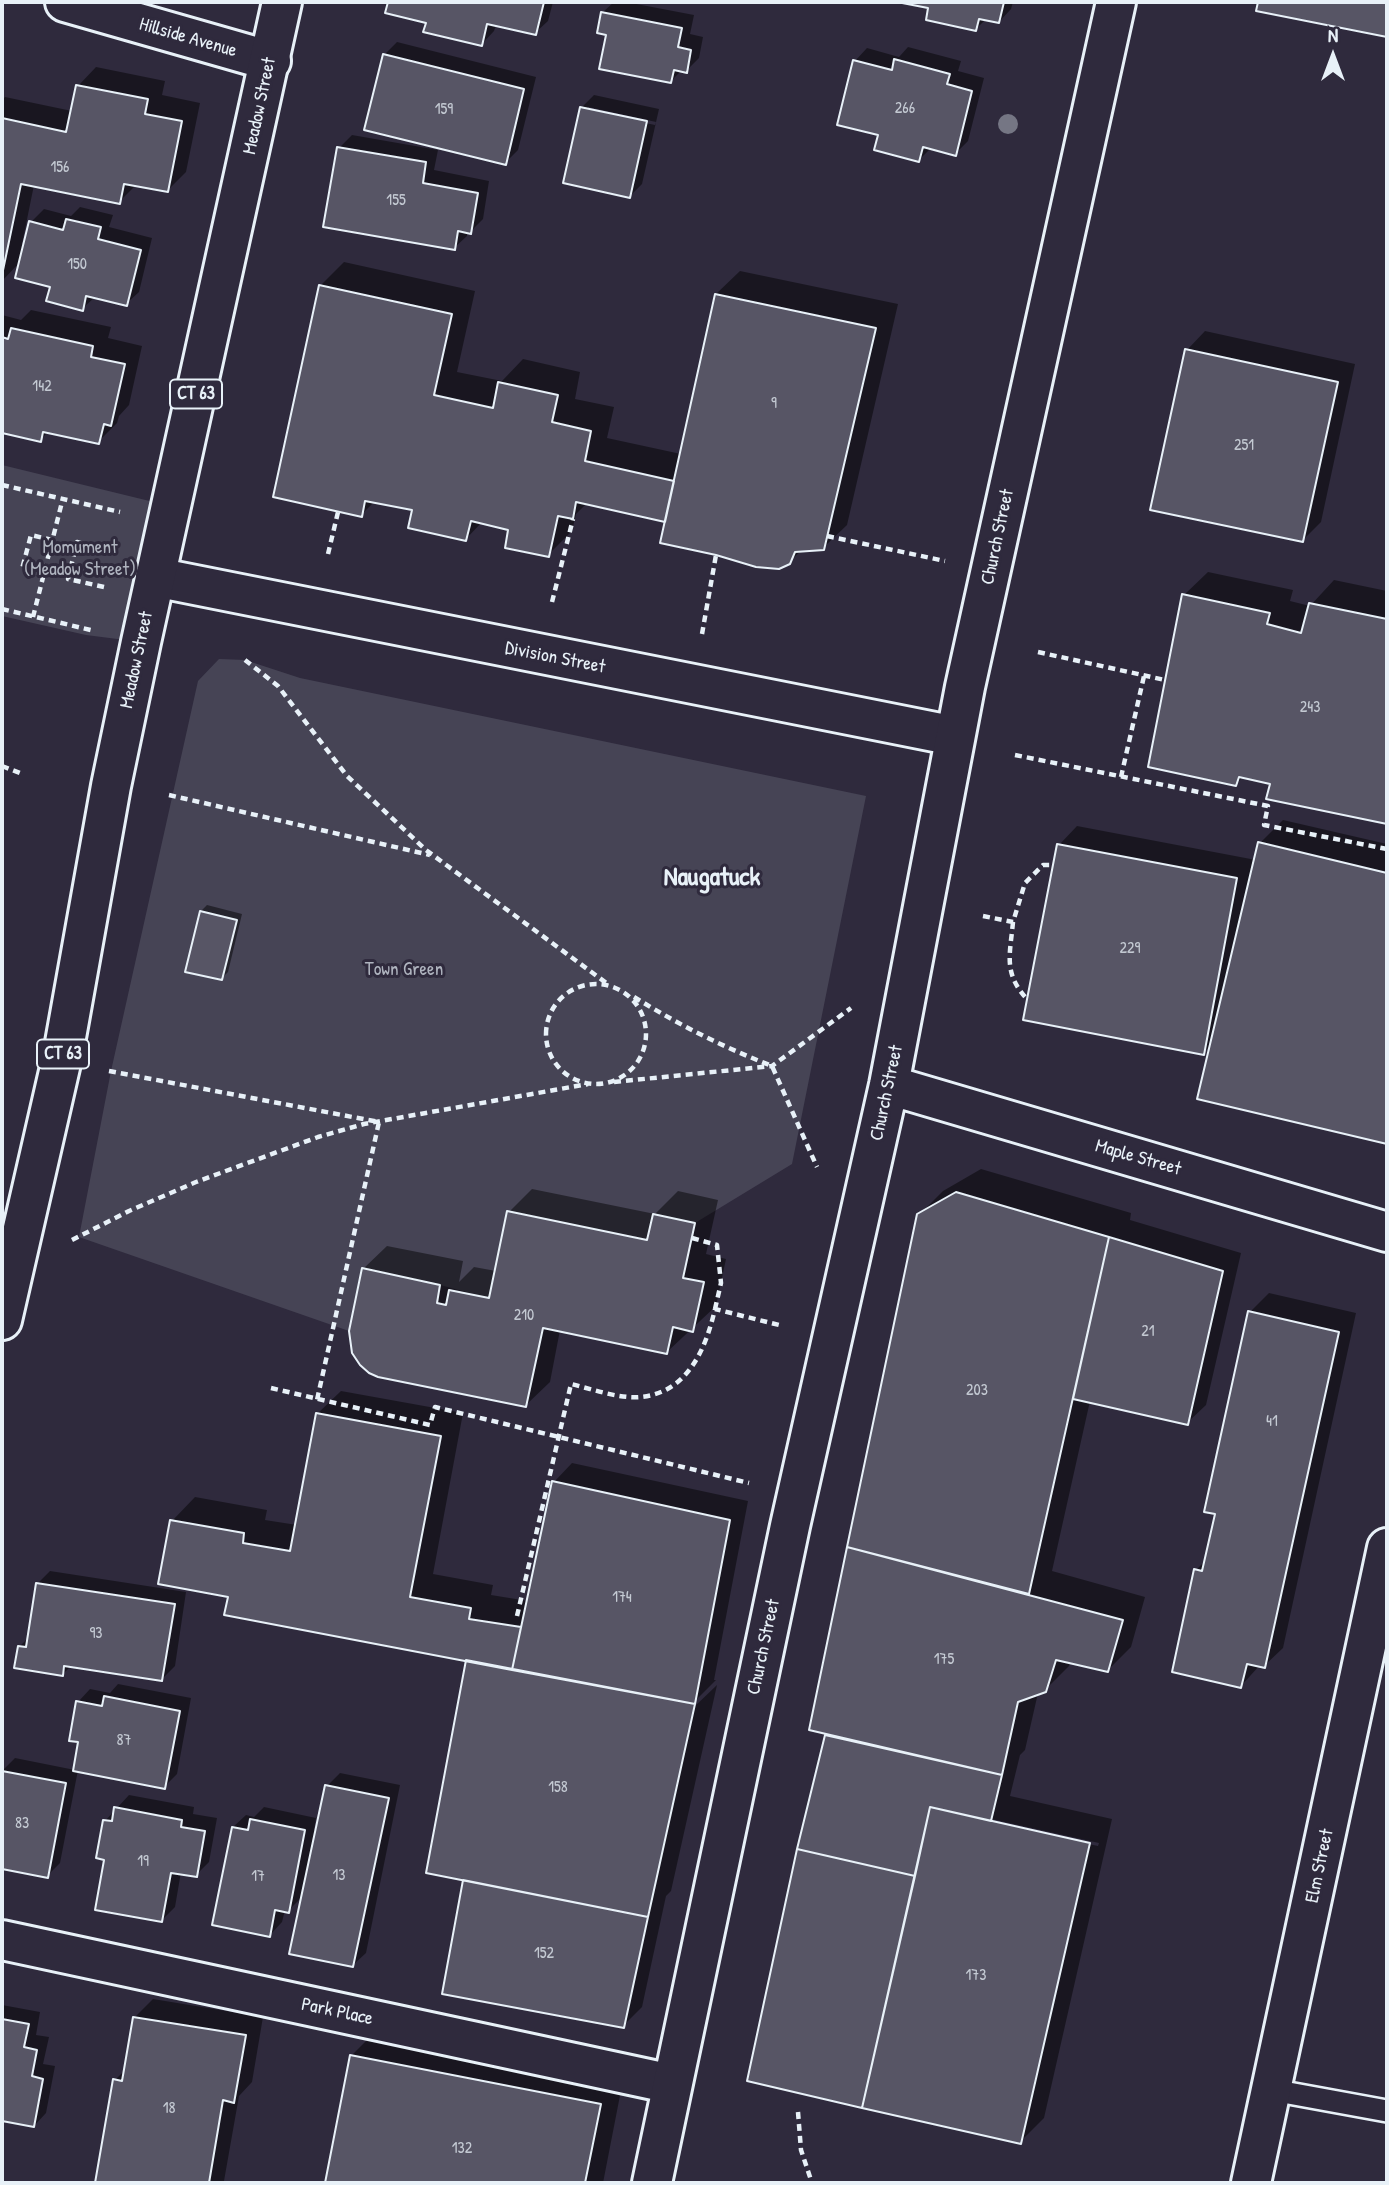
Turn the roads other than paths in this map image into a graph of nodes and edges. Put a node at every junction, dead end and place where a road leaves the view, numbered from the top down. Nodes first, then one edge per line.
1 (65, 2) edge
2 (282, 2) edge
3 (1116, 2) edge
4 (271, 61) junction
5 (155, 577) junction
6 (955, 736) junction
7 (889, 1085) junction
8 (1387, 1231) edge
9 (2, 1320) edge
10 (1387, 1548) edge
11 (2, 1940) edge
12 (672, 2084) junction
13 (1272, 2090) junction
14 (1387, 2111) edge
15 (652, 2183) edge
16 (1251, 2183) edge

1 - 4 street, Hillside Avenue
2 - 4 street, Meadow Street / CT 63
3 - 6 street, Church Street
4 - 5 street, Meadow Street / CT 63
5 - 6 street, Division Street
5 - 9 street, Meadow Street / CT 63
6 - 7 street, Church Street
7 - 8 street, Maple Street
7 - 12 street, Church Street
10 - 13 street, Elm Street
11 - 12 street, Park Place
12 - 15 street, Church Street
13 - 14 lane
13 - 16 street, Elm Street

